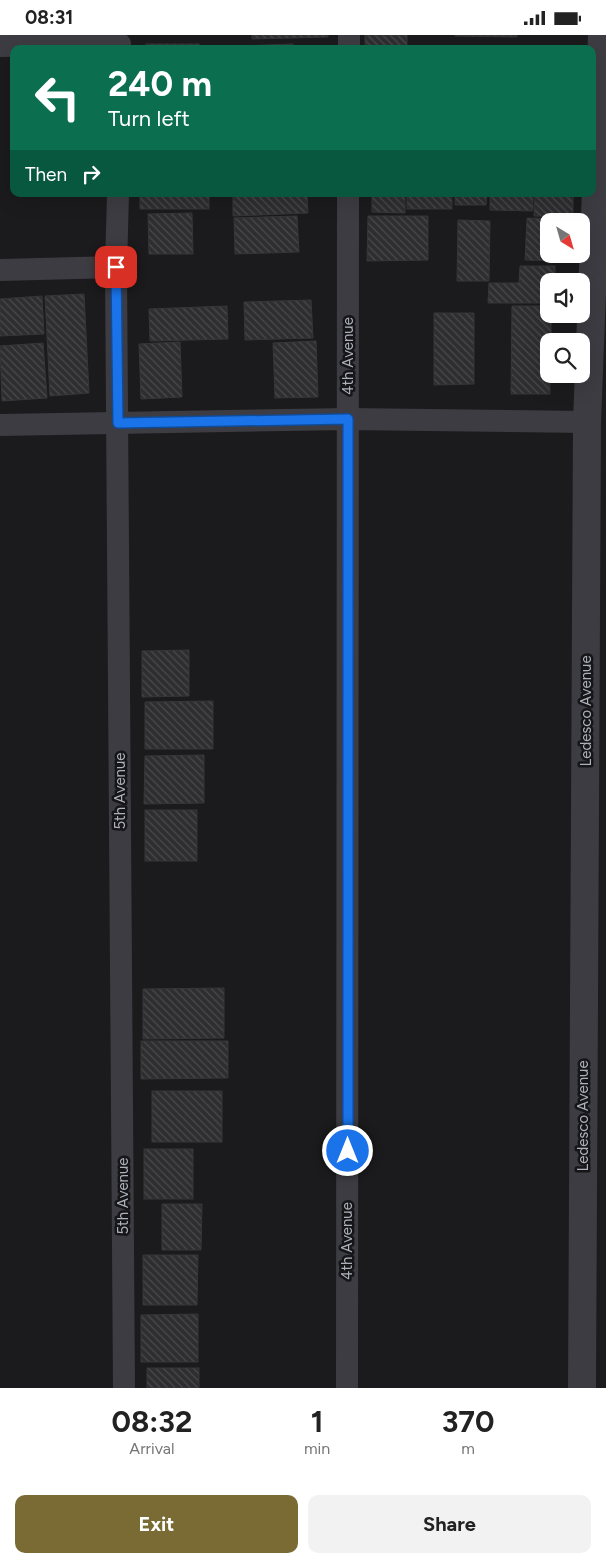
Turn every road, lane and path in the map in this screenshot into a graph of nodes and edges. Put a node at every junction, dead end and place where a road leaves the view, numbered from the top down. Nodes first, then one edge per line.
1 (602, 35) edge
2 (121, 43) edge
3 (40, 45) edge
4 (603, 116) edge
5 (118, 197) edge
6 (348, 197) edge
7 (116, 267) junction
8 (0, 270) edge
9 (348, 419) junction
10 (587, 422) junction
11 (118, 423) junction
12 (0, 425) edge
13 (124, 1388) edge
14 (347, 1388) edge
15 (582, 1388) edge

1 - 4 street, Ledesco Avenue
2 - 3 street
4 - 10 street, Ledesco Avenue
5 - 7 street, 5th Avenue
6 - 9 street, 4th Avenue
7 - 8 street
7 - 11 street, 5th Avenue
9 - 10 street
9 - 11 street
9 - 14 street, 4th Avenue
10 - 15 street, Ledesco Avenue
11 - 12 street
11 - 13 street, 5th Avenue

